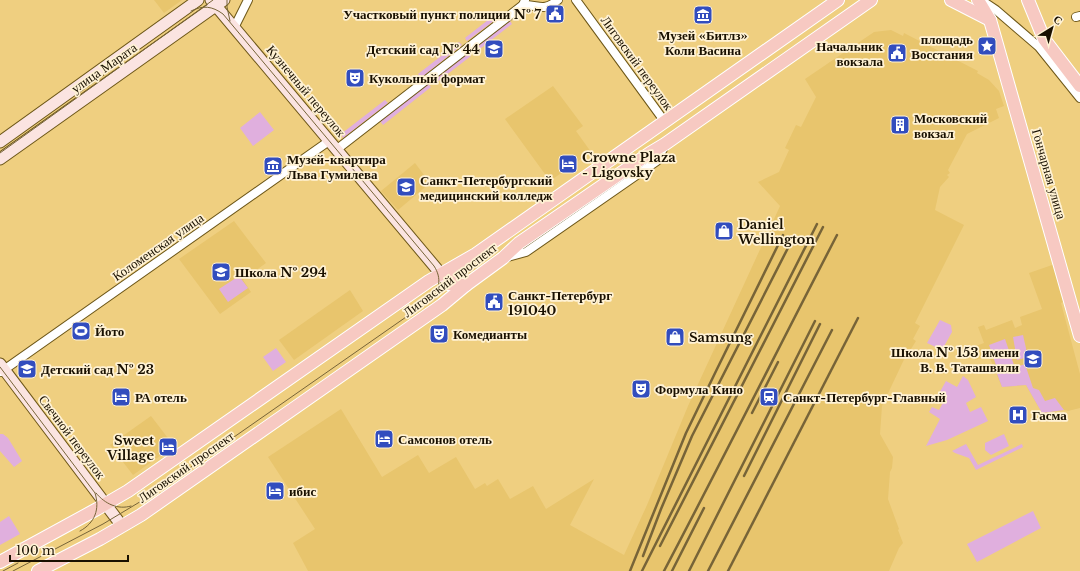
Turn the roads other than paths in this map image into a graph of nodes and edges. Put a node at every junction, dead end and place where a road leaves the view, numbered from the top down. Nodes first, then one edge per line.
1 (198, 0) edge
2 (248, 0) edge
3 (558, 0) edge
4 (576, 0) edge
5 (838, 0) edge
6 (871, 0) edge
7 (951, 0) edge
8 (978, 0) edge
9 (981, 0) edge
10 (1028, 0) edge
11 (217, 2) edge
12 (528, 2) edge
13 (990, 20) junction
14 (234, 28) junction
15 (772, 47) junction
16 (782, 62) junction
17 (1080, 86) edge
18 (1080, 98) edge
19 (665, 122) junction
20 (0, 142) edge
21 (333, 146) junction
22 (0, 159) edge
23 (449, 284) junction
24 (1080, 336) edge
25 (1, 369) edge
26 (106, 504) junction
27 (122, 526) junction
28 (0, 562) edge
29 (38, 571) edge

1 - 20 street, улица Марата
2 - 14 street
3 - 12 street
4 - 19 street, Лиговский переулок
5 - 15 main road, Лиговский проспект
6 - 16 main road, Лиговский проспект
7 - 13 main road
8 - 13 main road
9 - 18 street
10 - 17 main road
11 - 14 street, Кузнечный переулок
11 - 22 street, улица Марата
12 - 21 street, Коломенская улица
13 - 24 main road, Гончарная улица
14 - 21 street, Кузнечный переулок
15 - 16 main road
15 - 19 main road, Лиговский проспект
16 - 23 main road, Лиговский проспект
19 - 23 main road, Лиговский проспект
21 - 23 street, Кузнечный переулок
21 - 25 street, Коломенская улица
23 - 26 main road, Лиговский проспект
23 - 27 main road, Лиговский проспект
25 - 26 street, Свечной переулок
26 - 27 street, Свечной переулок
26 - 28 main road, Лиговский проспект
27 - 29 main road, Лиговский проспект

